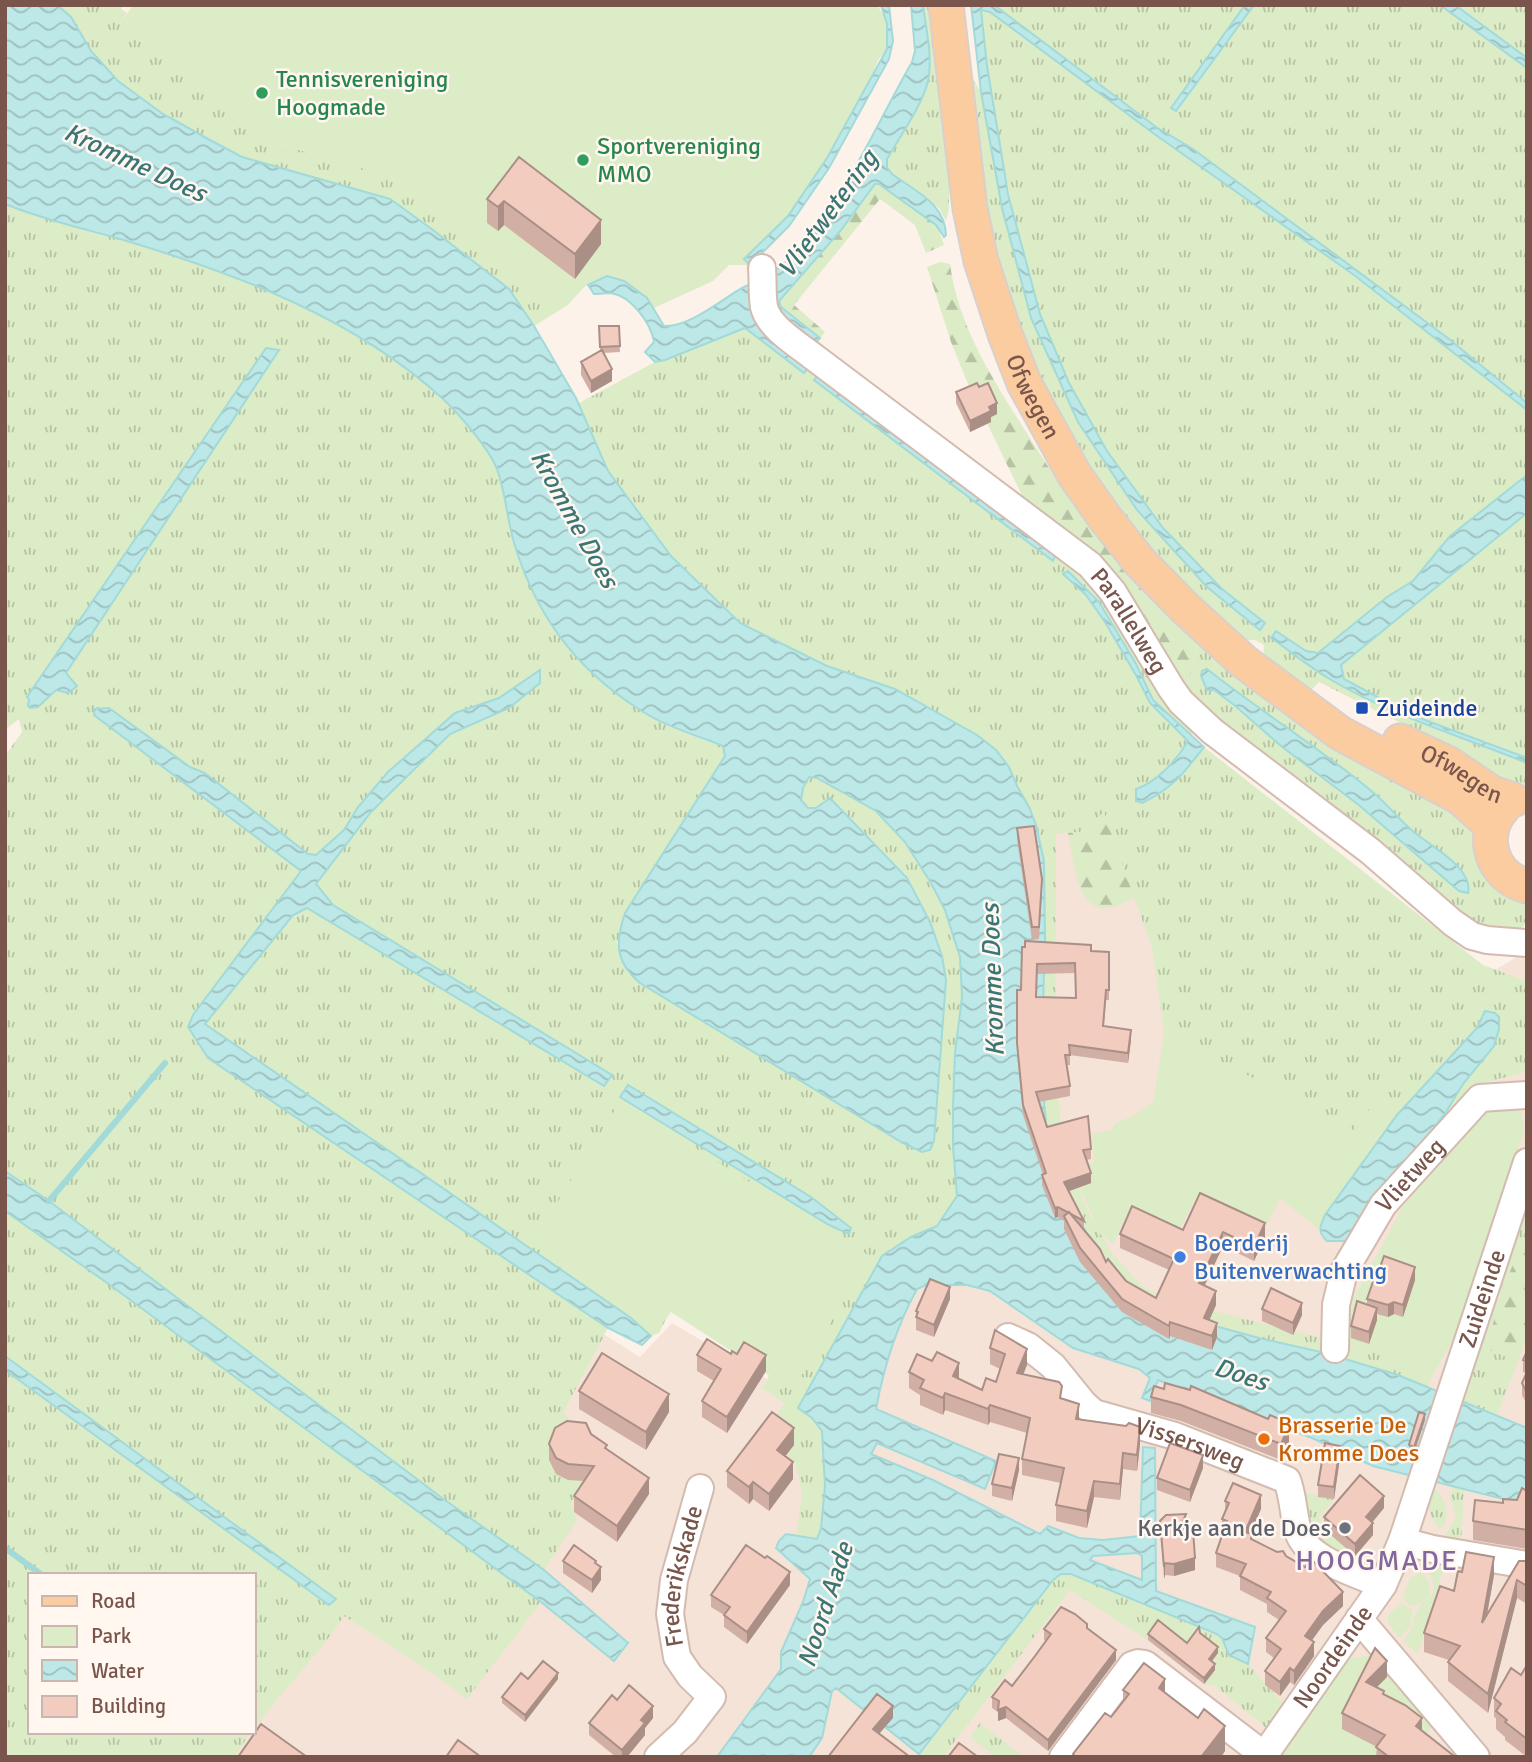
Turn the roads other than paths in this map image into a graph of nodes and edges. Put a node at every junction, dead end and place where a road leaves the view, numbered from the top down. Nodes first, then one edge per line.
1 (946, 5) edge
2 (762, 273) dead end
3 (1294, 698) junction
4 (1520, 797) edge
5 (1492, 826) junction
6 (1527, 886) edge
7 (1527, 943) edge
8 (1527, 1095) edge
9 (1527, 1162) edge
10 (1008, 1337) edge
11 (1335, 1349) dead end
12 (1450, 1395) joint
13 (700, 1488) dead end
14 (1402, 1541) junction
15 (1527, 1565) edge
16 (1382, 1586) junction
17 (1359, 1619) junction
18 (1264, 1756) edge
19 (658, 1757) edge
20 (1063, 1757) edge
21 (1476, 1757) edge

1 - 3 main road, Ofwegen
2 - 7 street, Parallelweg
3 - 4 main road, Ofwegen
3 - 5 main road, Ofwegen
4 - 5 main road
5 - 6 main road
8 - 11 street, Vlietweg
9 - 12 street, Zuideinde
10 - 16 street, Vissersweg
12 - 14 street, Noordeinde
13 - 19 street, Frederikskade
14 - 15 street
14 - 16 street, Noordeinde
16 - 17 street, Noordeinde
17 - 18 street, Noordeinde
17 - 21 street
18 - 20 street

